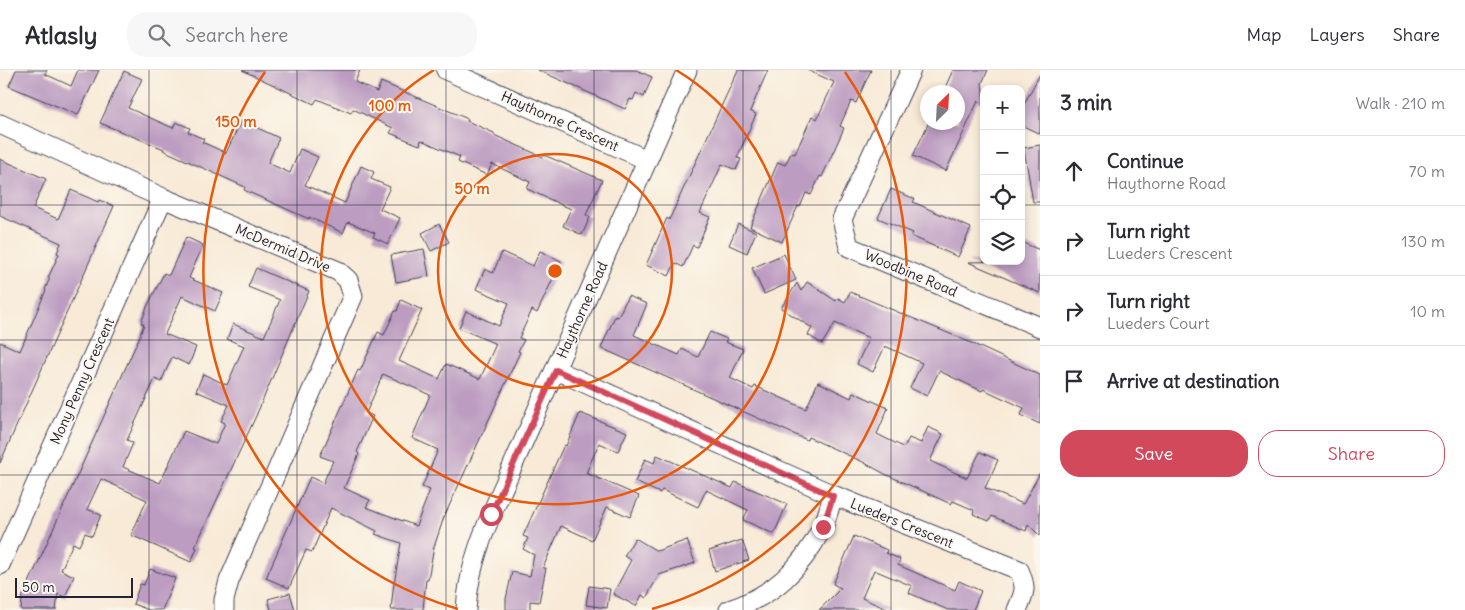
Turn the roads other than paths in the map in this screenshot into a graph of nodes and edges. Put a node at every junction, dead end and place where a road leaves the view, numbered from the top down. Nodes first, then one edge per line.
1 (446, 70) edge
2 (687, 70) edge
3 (910, 70) edge
4 (0, 124) edge
5 (647, 160) junction
6 (163, 198) junction
7 (1040, 327) edge
8 (556, 370) junction
9 (833, 496) junction
10 (0, 565) edge
11 (224, 610) edge
12 (466, 610) edge
13 (729, 610) edge
14 (1017, 610) edge

1 - 5 street, Haythorne Crescent
2 - 5 street, Haythorne Road
3 - 7 street, Woodbine Road
4 - 6 street, McDermid Drive
5 - 8 street, Haythorne Road
6 - 10 street, Mony Penny Crescent
6 - 11 street, McDermid Drive
8 - 9 street, Lueders Crescent
8 - 12 street, Haythorne Road
9 - 13 street
9 - 14 street, Lueders Crescent

